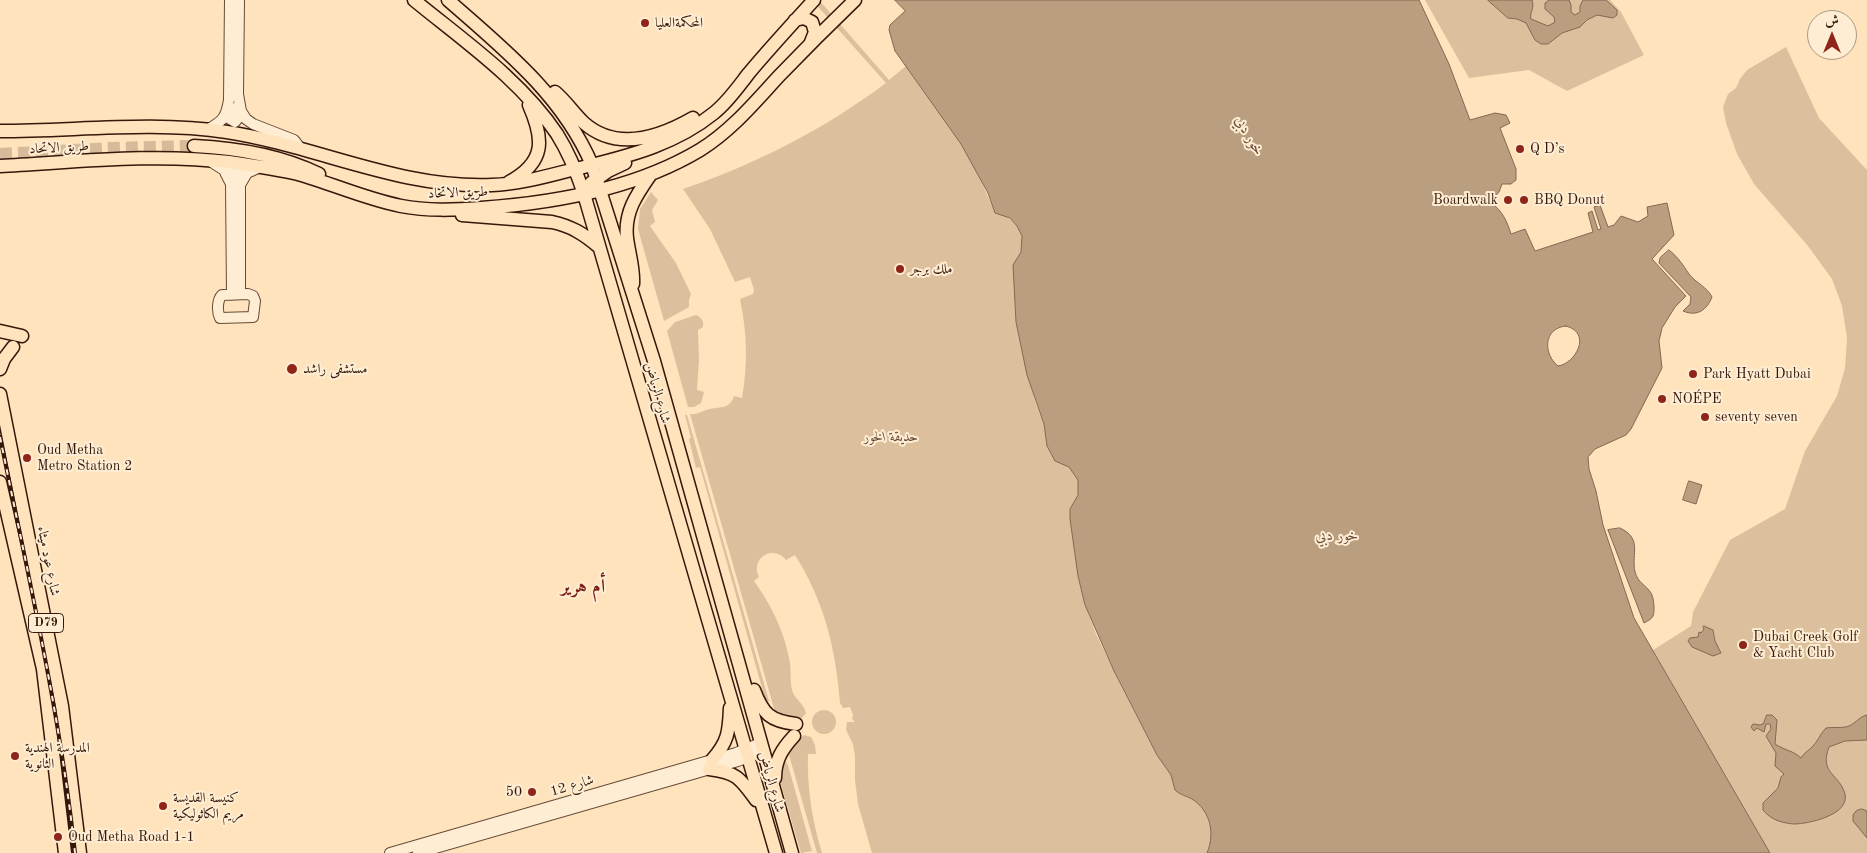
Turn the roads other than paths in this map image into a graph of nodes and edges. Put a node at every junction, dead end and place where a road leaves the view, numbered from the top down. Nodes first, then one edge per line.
1 (230, 0) edge
2 (239, 0) edge
3 (414, 0) edge
4 (448, 0) edge
5 (814, 0) edge
6 (854, 1) edge
7 (795, 20) junction
8 (811, 43) junction
9 (536, 80) junction
10 (738, 87) junction
11 (522, 91) junction
12 (234, 100) junction
13 (206, 130) junction
14 (0, 131) edge
15 (22, 131) junction
16 (0, 135) edge
17 (676, 138) junction
18 (194, 146) tunnel mouth
19 (301, 148) junction
20 (586, 151) junction
21 (570, 157) junction
22 (206, 160) junction
23 (592, 165) junction
24 (0, 166) edge
25 (258, 168) junction
26 (575, 169) junction
27 (651, 174) junction
28 (230, 179) junction
29 (500, 185) junction
30 (347, 189) junction
31 (240, 190) junction
32 (600, 190) junction
33 (584, 194) junction
34 (588, 209) junction
35 (437, 211) junction
36 (599, 247) junction
37 (632, 294) junction
38 (0, 331) edge
39 (22, 336) dead end
40 (13, 348) dead end
41 (0, 369) edge
42 (0, 394) edge
43 (0, 482) edge
44 (742, 675) junction
45 (730, 691) junction
46 (762, 747) junction
47 (747, 752) junction
48 (710, 764) junction
49 (776, 793) junction
50 (764, 811) junction
51 (422, 849) edge
52 (65, 853) edge
53 (80, 853) edge
54 (390, 853) edge
55 (776, 853) edge
56 (792, 853) edge

1 - 12 street
2 - 12 street
3 - 11 main road, شارع الرياض
4 - 9 main road, شارع الرياض
5 - 7 main road, طريق الاتحاد
6 - 8 main road, طريق الاتحاد
7 - 8 main road
7 - 10 main road, طريق الاتحاد
8 - 27 main road, طريق الاتحاد
9 - 10 main road
9 - 20 main road, شارع الرياض
10 - 17 main road, طريق الاتحاد
11 - 21 main road, شارع الرياض
11 - 29 main road
12 - 13 street
12 - 19 street
13 - 15 main road, طريق الاتحاد
13 - 19 main road, طريق الاتحاد
14 - 15 main road, طريق الاتحاد
15 - 16 main road
17 - 23 main road, طريق الاتحاد
17 - 32 main road
18 - 30 main road
19 - 29 main road, طريق الاتحاد
20 - 21 main road
20 - 23 main road, شارع الرياض
21 - 26 main road, شارع الرياض
22 - 24 main road, طريق الاتحاد
22 - 25 main road, طريق الاتحاد
22 - 28 street
23 - 26 main road, طريق الاتحاد
23 - 32 main road, شارع الرياض
25 - 30 main road, طريق الاتحاد
25 - 31 street
26 - 29 main road, طريق الاتحاد
26 - 33 main road, شارع الرياض
27 - 32 main road, طريق الاتحاد
27 - 37 main road
28 - 31 street
28 - 31 street
30 - 35 main road, طريق الاتحاد
32 - 33 main road, طريق الاتحاد
32 - 34 main road
32 - 37 main road, شارع الرياض
33 - 34 main road, شارع الرياض
33 - 35 main road, طريق الاتحاد
34 - 36 main road, شارع الرياض
35 - 36 main road
36 - 45 main road, شارع الرياض
37 - 44 main road, شارع الرياض
38 - 39 main road
40 - 41 main road
42 - 53 main road, شارع عود ميثاء / D79
43 - 52 main road, شارع عود ميثاء / D79
44 - 46 main road, شارع الرياض
44 - 49 main road
45 - 47 main road, شارع الرياض
45 - 48 main road
46 - 47 main road
46 - 47 main road
46 - 49 main road, شارع الرياض
47 - 48 street, شارع 12
47 - 50 main road, شارع الرياض
48 - 50 main road
48 - 51 street, شارع 12
49 - 56 main road, شارع الرياض
50 - 55 main road, شارع الرياض
51 - 54 street, شارع 12

